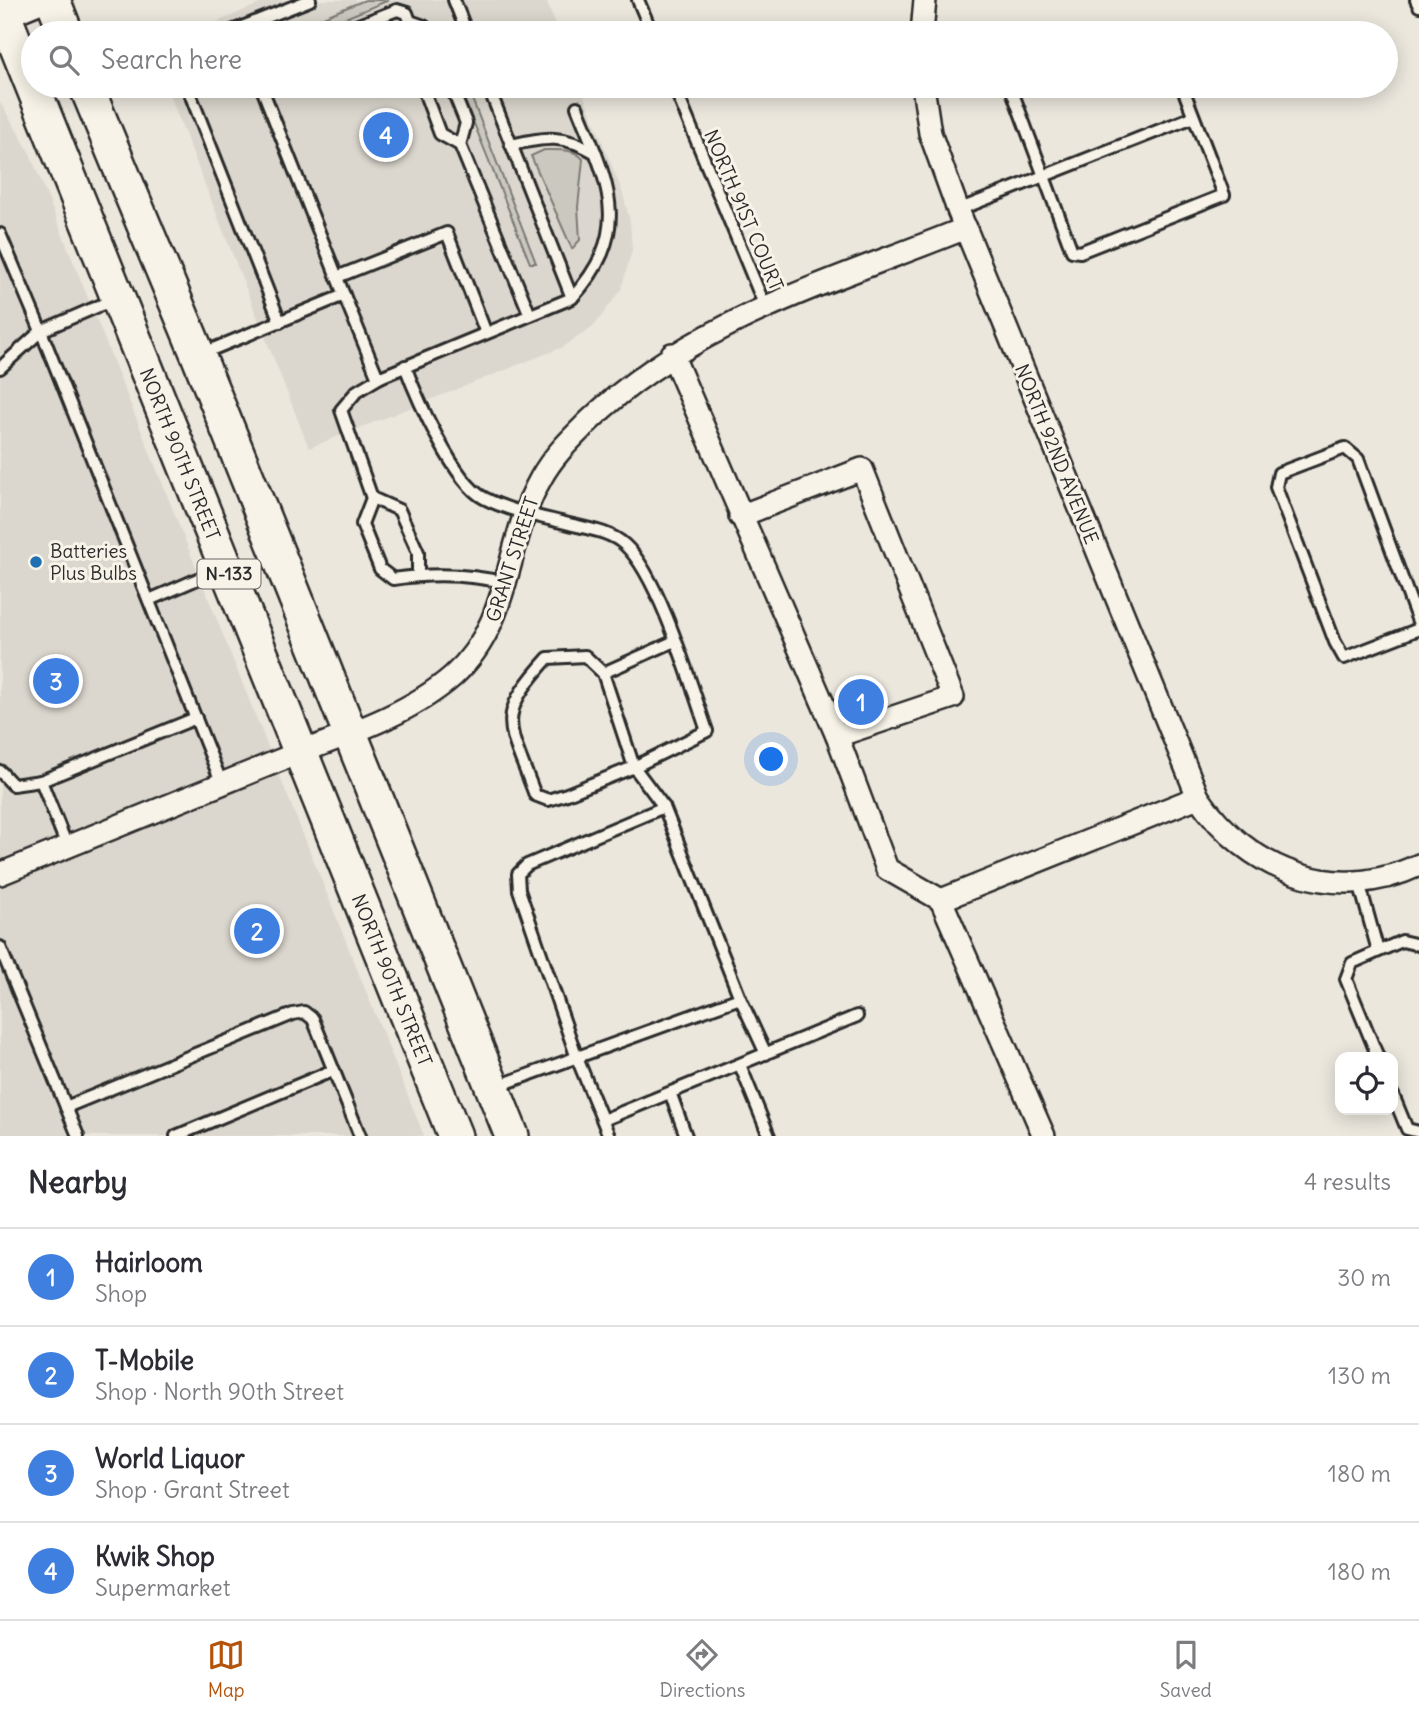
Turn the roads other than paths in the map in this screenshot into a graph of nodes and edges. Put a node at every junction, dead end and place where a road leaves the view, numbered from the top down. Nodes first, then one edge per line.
1 (34, 0) edge
2 (53, 0) edge
3 (310, 0) edge
4 (454, 0) edge
5 (638, 0) edge
6 (925, 0) edge
7 (1416, 0) edge
8 (1419, 6) edge
9 (1, 11) edge
10 (61, 21) edge
11 (262, 21) edge
12 (369, 21) edge
13 (410, 21) edge
14 (462, 21) edge
15 (647, 21) edge
16 (923, 21) edge
17 (21, 60) edge
18 (36, 98) edge
19 (91, 98) edge
20 (192, 98) edge
21 (266, 98) edge
22 (426, 98) edge
23 (456, 98) edge
24 (493, 98) edge
25 (679, 98) edge
26 (925, 98) edge
27 (1015, 98) edge
28 (1186, 98) edge
29 (577, 107) dead end
30 (1193, 117) junction
31 (460, 145) junction
32 (511, 145) junction
33 (596, 153) junction
34 (1044, 176) junction
35 (962, 219) junction
36 (0, 234) edge
37 (337, 277) junction
38 (344, 295) junction
39 (118, 298) junction
40 (572, 298) junction
41 (766, 309) junction
42 (530, 315) junction
43 (280, 322) junction
44 (41, 331) junction
45 (486, 333) junction
46 (672, 354) junction
47 (198, 355) junction
48 (405, 366) junction
49 (0, 368) edge
50 (382, 376) junction
51 (372, 498) junction
52 (526, 513) junction
53 (740, 516) junction
54 (226, 567) junction
55 (418, 575) junction
56 (507, 583) junction
57 (149, 600) junction
58 (1419, 624) edge
59 (675, 641) junction
60 (603, 674) junction
61 (196, 718) junction
62 (350, 732) junction
63 (836, 736) junction
64 (301, 752) junction
65 (635, 767) junction
66 (0, 771) edge
67 (41, 781) junction
68 (222, 784) junction
69 (1198, 797) junction
70 (664, 807) junction
71 (67, 846) junction
72 (1419, 865) edge
73 (0, 874) edge
74 (1359, 882) junction
75 (941, 900) junction
76 (1419, 945) edge
77 (0, 947) edge
78 (1378, 951) junction
79 (740, 998) junction
80 (857, 1016) dead end
81 (1375, 1052) edge
82 (766, 1055) junction
83 (578, 1058) junction
84 (740, 1065) junction
85 (334, 1070) junction
86 (492, 1088) junction
87 (671, 1095) junction
88 (66, 1107) junction
89 (1398, 1107) edge
90 (603, 1120) junction
91 (1419, 1132) edge
92 (356, 1135) edge
93 (78, 1136) edge
94 (176, 1136) edge
95 (455, 1136) edge
96 (512, 1136) edge
97 (609, 1136) edge
98 (686, 1136) edge
99 (769, 1136) edge
100 (1044, 1136) edge

1 - 9 main road
2 - 10 main road
3 - 11 lane
4 - 14 lane
5 - 15 lane
6 - 16 street
7 - 8 lane
9 - 17 main road, NORTH 90TH STREET / N-133
12 - 13 lane
18 - 39 main road, NORTH 90TH STREET / N-133
19 - 47 main road, N-133
20 - 43 lane
21 - 37 lane
22 - 31 lane
23 - 31 lane
24 - 32 lane
25 - 41 lane, NORTH 91ST COURT
26 - 35 street, NORTH 92ND AVENUE
27 - 34 lane
28 - 30 lane
29 - 33 lane
30 - 34 lane
30 - 34 lane
31 - 42 lane
32 - 33 lane
32 - 40 lane
33 - 40 lane
34 - 35 lane
35 - 41 street, GRANT STREET
35 - 69 street, NORTH 92ND AVENUE
36 - 44 lane
37 - 38 lane
37 - 45 lane
38 - 43 lane
38 - 50 lane
39 - 44 lane
39 - 54 main road, NORTH 90TH STREET / N-133
40 - 42 lane
41 - 46 street, GRANT STREET
42 - 45 lane
43 - 47 lane
44 - 49 lane
44 - 57 lane
45 - 48 lane
46 - 52 street, GRANT STREET
46 - 53 street
47 - 62 main road, N-133
48 - 50 lane
48 - 52 lane
50 - 51 lane
51 - 55 lane
51 - 55 lane
52 - 56 street, GRANT STREET
52 - 59 lane
53 - 63 street
53 - 63 street
54 - 57 lane
54 - 64 main road, NORTH 90TH STREET / N-133
55 - 56 lane
56 - 62 street, GRANT STREET
57 - 61 lane
58 - 58 lane
59 - 60 lane
59 - 65 lane
60 - 65 lane
60 - 65 lane
61 - 67 lane
61 - 68 lane
62 - 64 street, GRANT STREET
62 - 86 main road, N-133
63 - 75 street
64 - 68 street, GRANT STREET
64 - 95 main road, NORTH 90TH STREET / N-133
65 - 70 lane
66 - 67 lane
67 - 71 lane
68 - 71 street, GRANT STREET
69 - 74 street, NORTH 92ND AVENUE
69 - 75 street
70 - 79 lane
70 - 83 lane
71 - 73 street, GRANT STREET
72 - 74 street, NORTH 92ND AVENUE
74 - 78 lane
75 - 100 street
76 - 78 lane
77 - 88 lane
78 - 81 lane
79 - 82 lane
79 - 83 lane
80 - 82 lane
82 - 84 lane
83 - 86 lane
83 - 90 lane
84 - 87 lane
84 - 99 lane
85 - 88 lane
85 - 92 lane
85 - 94 lane
86 - 96 main road, N-133
87 - 90 lane
87 - 98 lane
88 - 93 lane
89 - 91 lane
90 - 97 lane

